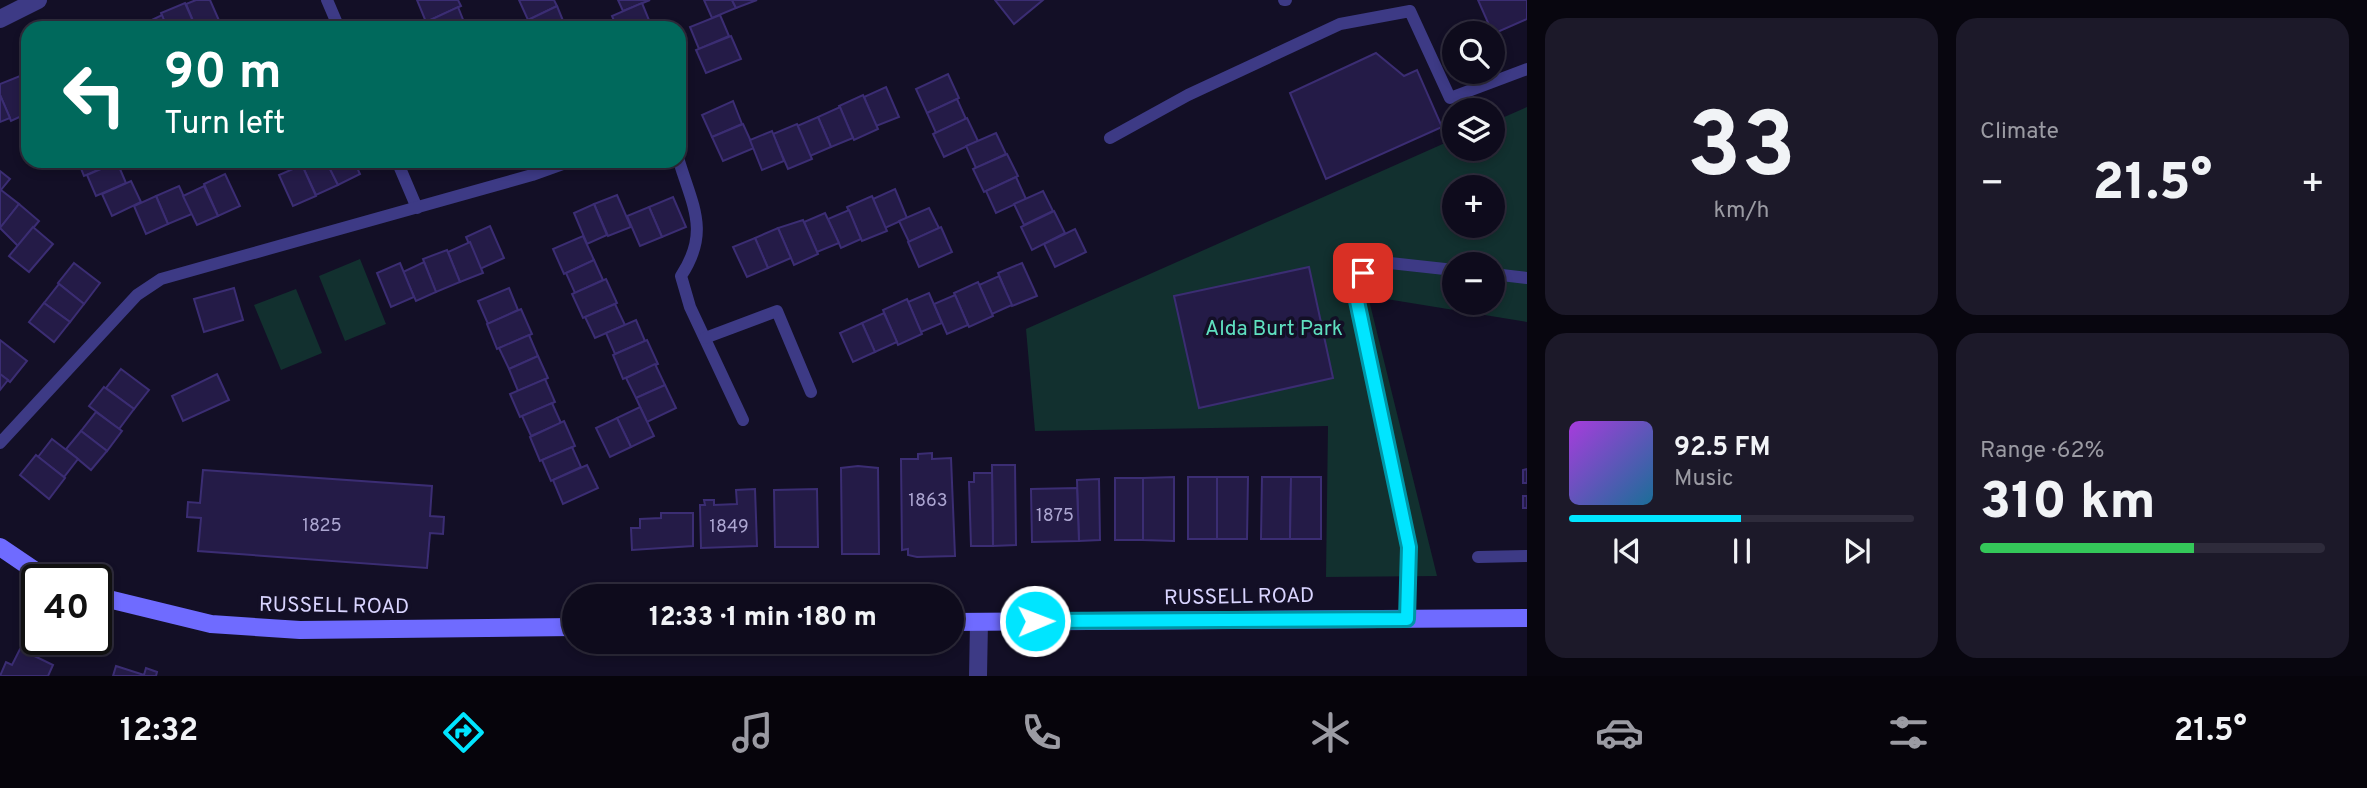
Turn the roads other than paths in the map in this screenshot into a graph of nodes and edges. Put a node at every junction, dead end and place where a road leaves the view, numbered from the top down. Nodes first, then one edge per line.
1 (38, 0) edge
2 (327, 0) edge
3 (0, 19) edge
4 (336, 21) edge
5 (1527, 69) edge
6 (1110, 138) dead end
7 (400, 168) edge
8 (552, 168) edge
9 (680, 168) edge
10 (417, 208) junction
11 (1442, 269) edge
12 (1505, 275) edge
13 (1527, 278) edge
14 (705, 338) junction
15 (811, 392) dead end
16 (743, 420) dead end
17 (0, 443) edge
18 (0, 547) edge
19 (1527, 556) edge
20 (1478, 557) dead end
21 (25, 564) edge
22 (112, 600) edge
23 (1527, 618) edge
24 (1407, 619) junction
25 (964, 622) edge
26 (979, 622) junction
27 (562, 627) edge
28 (978, 676) edge

1 - 3 street
2 - 4 lane
5 - 6 lane
7 - 10 lane
8 - 10 lane
9 - 14 lane
10 - 17 lane
11 - 24 lane
12 - 13 lane
14 - 15 lane
14 - 16 lane
18 - 21 street
19 - 20 lane
22 - 27 street, RUSSELL ROAD
23 - 24 street, RUSSELL ROAD
24 - 26 street, RUSSELL ROAD
25 - 26 street, RUSSELL ROAD
26 - 28 street

